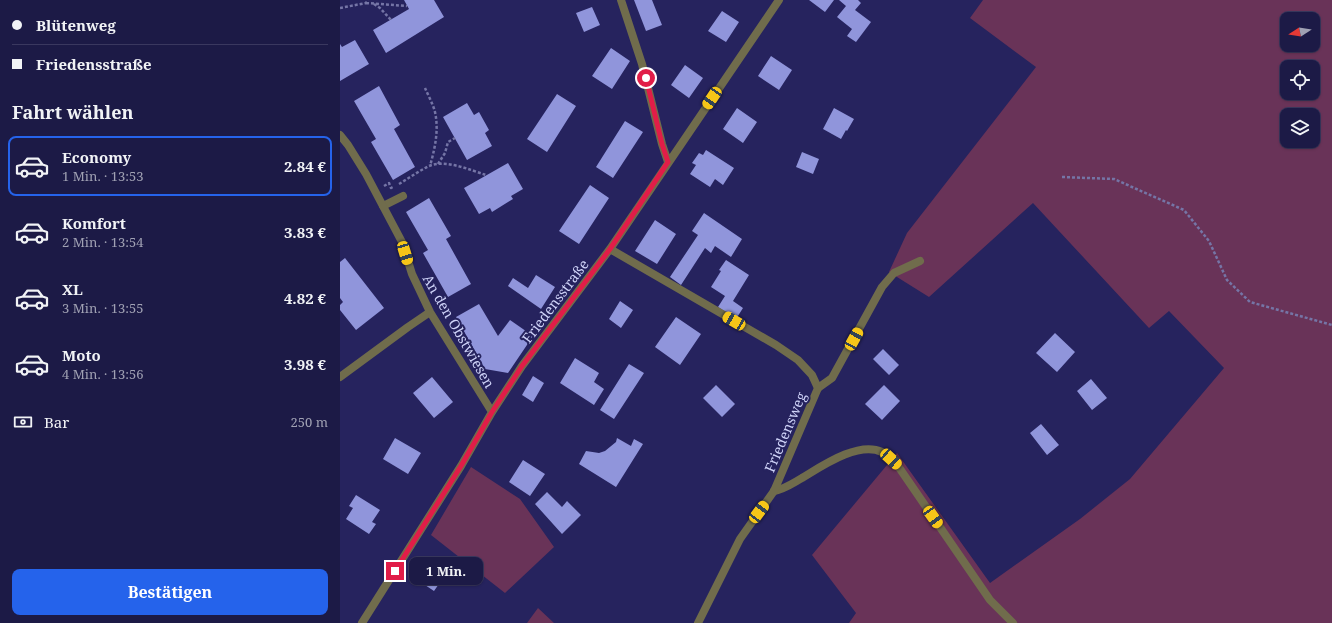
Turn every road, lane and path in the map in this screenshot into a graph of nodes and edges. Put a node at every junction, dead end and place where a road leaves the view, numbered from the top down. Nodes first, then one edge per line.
1 (368, 0) edge
2 (621, 0) edge
3 (779, 0) edge
4 (366, 3) junction
5 (374, 3) junction
6 (407, 6) dead end
7 (340, 8) edge
8 (391, 20) dead end
9 (425, 88) dead end
10 (340, 135) edge
11 (455, 138) dead end
12 (668, 162) junction
13 (438, 164) junction
14 (430, 166) junction
15 (486, 176) dead end
16 (1062, 177) dead end
17 (375, 191) junction
18 (403, 196) dead end
19 (383, 206) junction
20 (610, 249) junction
21 (920, 262) dead end
22 (430, 312) junction
23 (1332, 325) edge
24 (340, 377) edge
25 (818, 388) junction
26 (492, 412) junction
27 (774, 491) junction
28 (362, 623) edge
29 (698, 623) edge
30 (1013, 623) edge

1 - 4 path
2 - 12 street
3 - 12 street, Friedensstraße
4 - 5 path
4 - 7 path
5 - 6 path
5 - 8 path
9 - 14 path
10 - 17 street, An den Obstwiesen
11 - 13 path
12 - 20 street, Friedensstraße
13 - 14 path
13 - 15 path
14 - 17 path
16 - 23 path
17 - 19 street, An den Obstwiesen
18 - 19 street
19 - 22 street, An den Obstwiesen
20 - 25 street, Friedensweg
20 - 26 street, Friedensstraße
21 - 25 street
22 - 24 street
22 - 26 street, An den Obstwiesen
25 - 27 street, Friedensweg
26 - 28 street, Friedensstraße
27 - 29 street, Friedensweg
27 - 30 street

